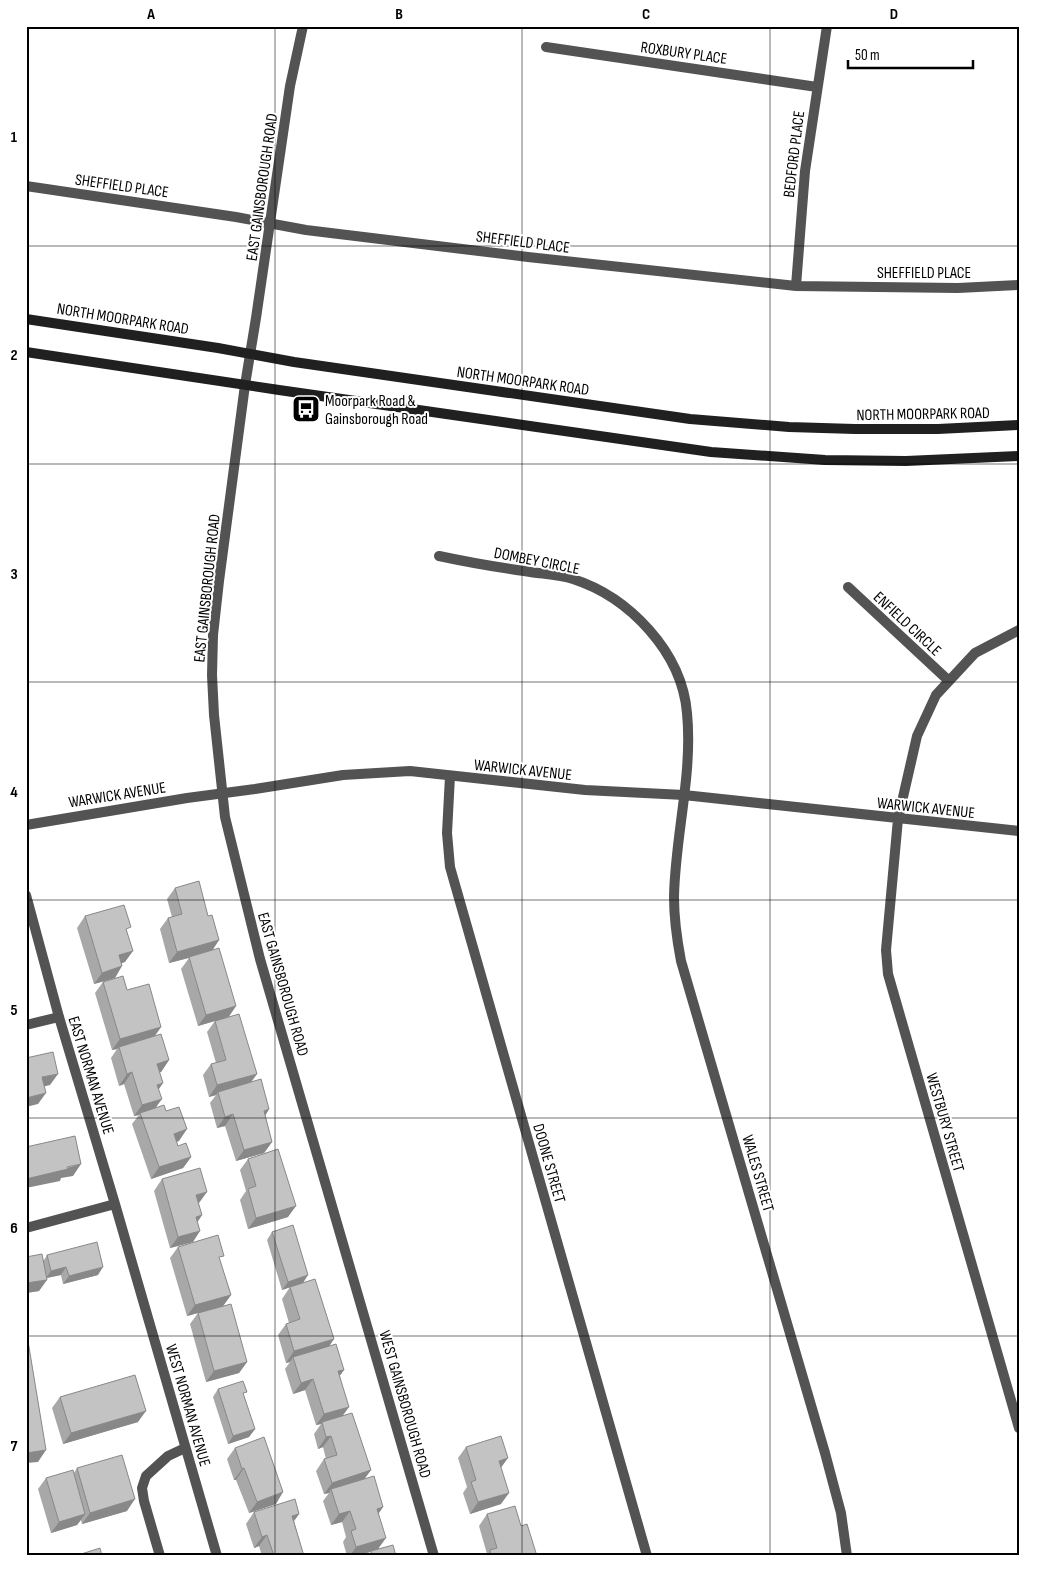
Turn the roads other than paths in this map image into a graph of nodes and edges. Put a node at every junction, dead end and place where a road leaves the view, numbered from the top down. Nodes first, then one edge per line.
1 (303, 26) edge
2 (827, 26) edge
3 (546, 47) dead end
4 (817, 87) junction
5 (26, 186) edge
6 (270, 224) junction
7 (1019, 285) edge
8 (796, 286) junction
9 (26, 319) edge
10 (26, 352) edge
11 (250, 354) junction
12 (245, 385) junction
13 (1019, 425) edge
14 (1019, 456) edge
15 (439, 556) dead end
16 (848, 587) dead end
17 (1019, 630) edge
18 (948, 682) junction
19 (450, 776) junction
20 (221, 793) junction
21 (684, 795) junction
22 (898, 819) junction
23 (26, 825) edge
24 (1019, 831) edge
25 (26, 895) edge
26 (59, 1017) junction
27 (26, 1025) edge
28 (116, 1204) junction
29 (26, 1228) edge
30 (349, 1262) joint
31 (132, 1263) joint
32 (1019, 1428) edge
33 (185, 1448) junction
34 (160, 1556) edge
35 (217, 1556) edge
36 (434, 1556) edge
37 (647, 1556) edge
38 (847, 1556) edge

1 - 6 street, EAST GAINSBOROUGH ROAD
2 - 4 street, BEDFORD PLACE
3 - 4 street, ROXBURY PLACE
4 - 8 street, BEDFORD PLACE
5 - 6 street, SHEFFIELD PLACE
6 - 8 street, SHEFFIELD PLACE
6 - 11 street, EAST GAINSBOROUGH ROAD
7 - 8 street, SHEFFIELD PLACE
9 - 11 main road, NORTH MOORPARK ROAD
10 - 12 main road
11 - 12 street, EAST GAINSBOROUGH ROAD
11 - 13 main road, NORTH MOORPARK ROAD
12 - 14 main road
12 - 20 street, EAST GAINSBOROUGH ROAD
15 - 21 street, DOMBEY CIRCLE
16 - 18 street, ENFIELD CIRCLE
17 - 18 street, WESTBURY STREET
18 - 22 street, WESTBURY STREET
19 - 20 street, WARWICK AVENUE
19 - 21 street, WARWICK AVENUE
19 - 37 street, DOONE STREET
20 - 23 street, WARWICK AVENUE
20 - 30 street, EAST GAINSBOROUGH ROAD
21 - 22 street, WARWICK AVENUE
21 - 38 street, WALES STREET
22 - 24 street, WARWICK AVENUE
22 - 32 street, WESTBURY STREET
25 - 26 street, EAST NORMAN AVENUE
26 - 27 street
26 - 28 street, EAST NORMAN AVENUE
28 - 29 street
28 - 31 street, EAST NORMAN AVENUE
30 - 36 street, WEST GAINSBOROUGH ROAD
31 - 33 street, WEST NORMAN AVENUE
33 - 34 street
33 - 35 street, WEST NORMAN AVENUE

